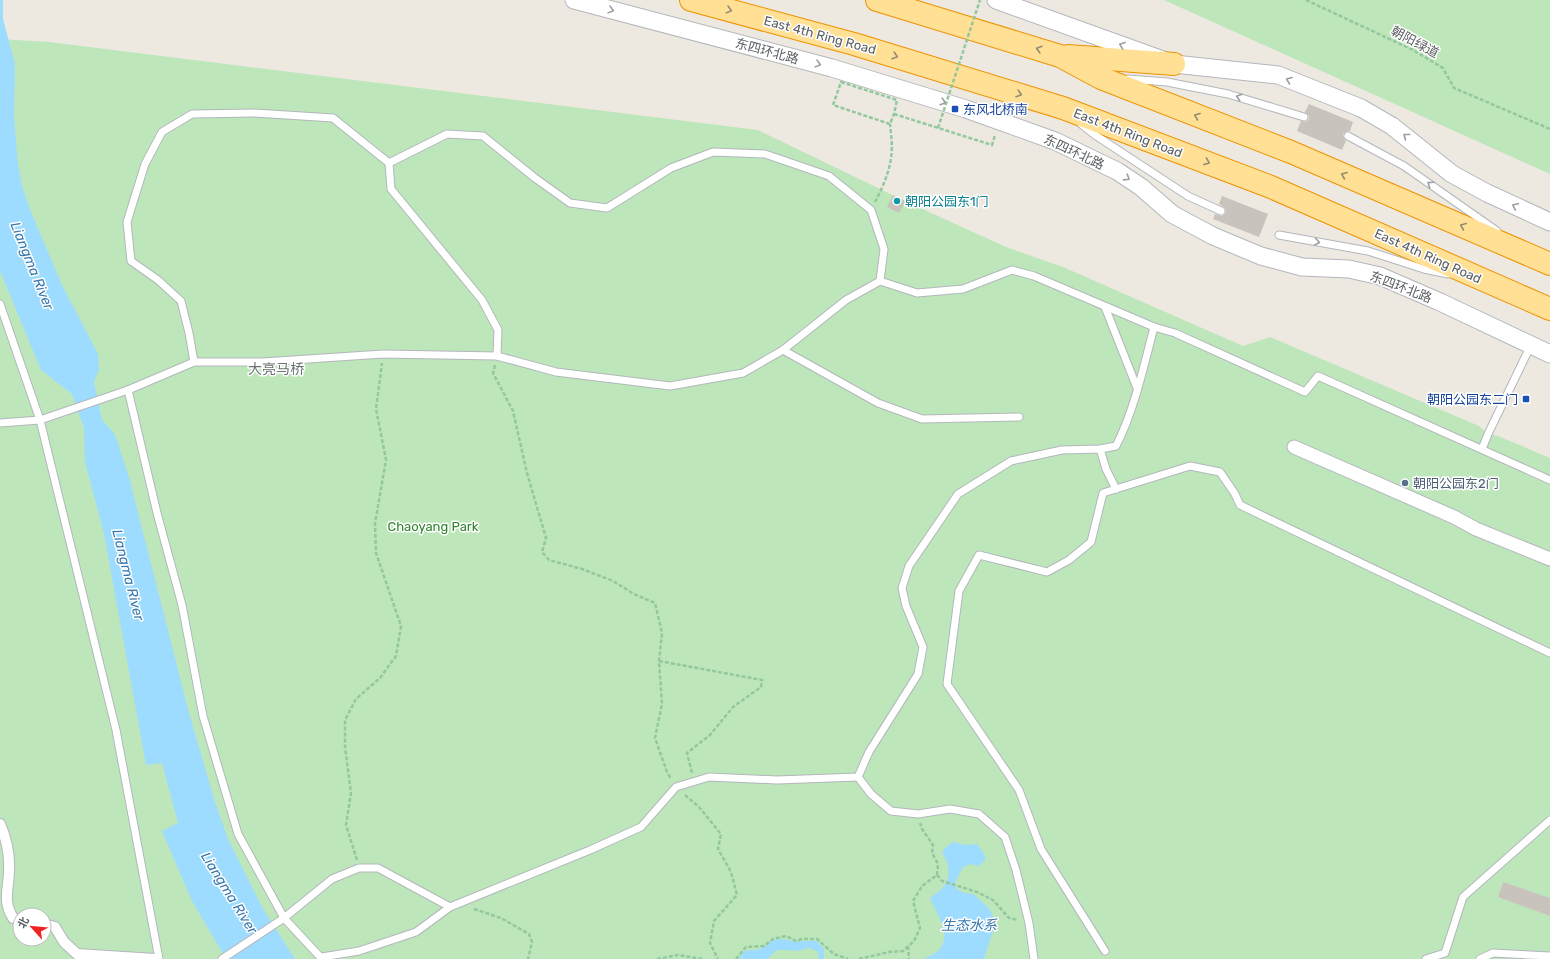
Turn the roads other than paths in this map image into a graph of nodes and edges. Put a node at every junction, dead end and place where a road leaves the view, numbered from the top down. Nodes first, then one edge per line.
1 (574, 0) edge
2 (691, 0) edge
3 (877, 0) edge
4 (996, 0) edge
5 (1060, 56) junction
6 (1174, 64) junction
7 (1101, 78) junction
8 (1063, 108) junction
9 (1304, 117) dead end
10 (1348, 136) dead end
11 (390, 163) junction
12 (1221, 211) dead end
13 (1550, 222) edge
14 (1278, 235) dead end
15 (1530, 255) junction
16 (1550, 264) edge
17 (880, 281) junction
18 (1498, 286) junction
19 (0, 304) edge
20 (1105, 307) junction
21 (1550, 309) edge
22 (1154, 327) junction
23 (1531, 345) junction
24 (783, 350) junction
25 (1550, 354) edge
26 (497, 356) junction
27 (194, 362) junction
28 (1137, 388) junction
29 (128, 390) junction
30 (1019, 417) dead end
31 (40, 420) junction
32 (0, 424) edge
33 (1294, 448) dead end
34 (1100, 449) junction
35 (1482, 449) junction
36 (1550, 480) edge
37 (1116, 489) junction
38 (1550, 559) edge
39 (1550, 653) edge
40 (858, 777) junction
41 (1550, 820) edge
42 (0, 824) edge
43 (450, 907) junction
44 (12, 916) edge
45 (284, 918) junction
46 (52, 926) edge
47 (1105, 951) dead end
48 (1550, 956) edge
49 (322, 958) edge
50 (155, 959) edge
51 (159, 959) edge
52 (222, 959) edge
53 (1034, 959) edge
54 (1426, 959) edge
55 (1480, 959) edge

1 -> 23 street, 东四环北路
2 -> 8 highway, East 4th Ring Road
5 -> 3 highway
6 -> 4 street
5 - 6 highway
5 - 7 highway
13 -> 6 street
9 -> 7 lane
15 -> 7 highway
8 - 12 lane
8 -> 18 highway, East 4th Ring Road
15 -> 10 lane
11 - 17 lane
11 - 26 lane
11 - 27 lane
14 -> 18 lane
15 - 16 highway
17 - 20 lane
17 - 24 lane
18 - 21 highway, East 4th Ring Road
19 - 31 lane
20 - 22 lane
20 - 28 lane
22 - 28 lane
22 - 35 lane
23 - 25 street, 东四环北路
23 - 35 lane
24 - 26 lane
24 - 30 lane
26 - 27 lane
27 - 29 lane
28 - 34 lane
29 - 31 lane
29 - 45 lane
31 - 32 lane
31 - 51 lane
33 - 38 street
34 - 37 lane
34 - 40 lane
35 - 36 lane
37 - 39 lane
37 - 47 lane
40 - 43 lane
40 - 53 lane
41 - 54 lane
42 - 44 street
43 - 45 lane
43 - 49 lane
45 - 49 lane
45 - 52 lane
46 - 50 street
48 - 55 lane

